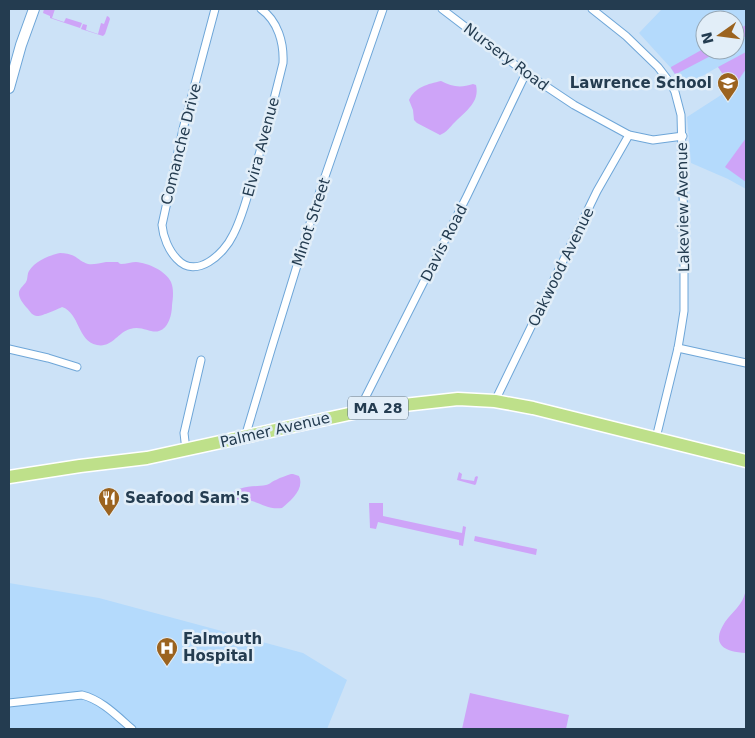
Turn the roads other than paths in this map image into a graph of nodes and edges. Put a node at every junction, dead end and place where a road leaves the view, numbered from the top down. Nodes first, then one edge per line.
1 (34, 9) edge
2 (215, 9) edge
3 (261, 9) edge
4 (383, 9) edge
5 (442, 9) edge
6 (592, 9) edge
7 (526, 73) junction
8 (10, 76) edge
9 (9, 88) edge
10 (629, 135) junction
11 (682, 136) junction
12 (192, 268) joint
13 (678, 348) junction
14 (9, 349) edge
15 (201, 360) dead end
16 (746, 363) edge
17 (77, 368) dead end
18 (496, 401) junction
19 (358, 412) junction
20 (245, 437) junction
21 (656, 438) junction
22 (186, 450) junction
23 (746, 461) edge
24 (9, 477) edge
25 (9, 703) edge
26 (132, 729) edge

1 - 8 main road
2 - 12 street, Comanche Drive
3 - 12 street, Elvira Avenue
4 - 20 street, Minot Street
5 - 7 street, Nursery Road
6 - 11 street, Lakeview Avenue
7 - 10 street, Nursery Road
7 - 19 street, Davis Road
8 - 9 main road
10 - 11 street, Nursery Road
10 - 18 street, Oakwood Avenue
11 - 13 street, Lakeview Avenue
13 - 16 street
13 - 21 street, Lakeview Avenue
14 - 17 street
15 - 22 street
18 - 19 highway, Palmer Avenue / MA 28
18 - 21 highway, Palmer Avenue / MA 28
19 - 20 highway, Palmer Avenue / MA 28
20 - 22 highway, Palmer Avenue / MA 28
21 - 23 highway, Palmer Avenue / MA 28
22 - 24 highway, Palmer Avenue / MA 28
25 - 26 street

